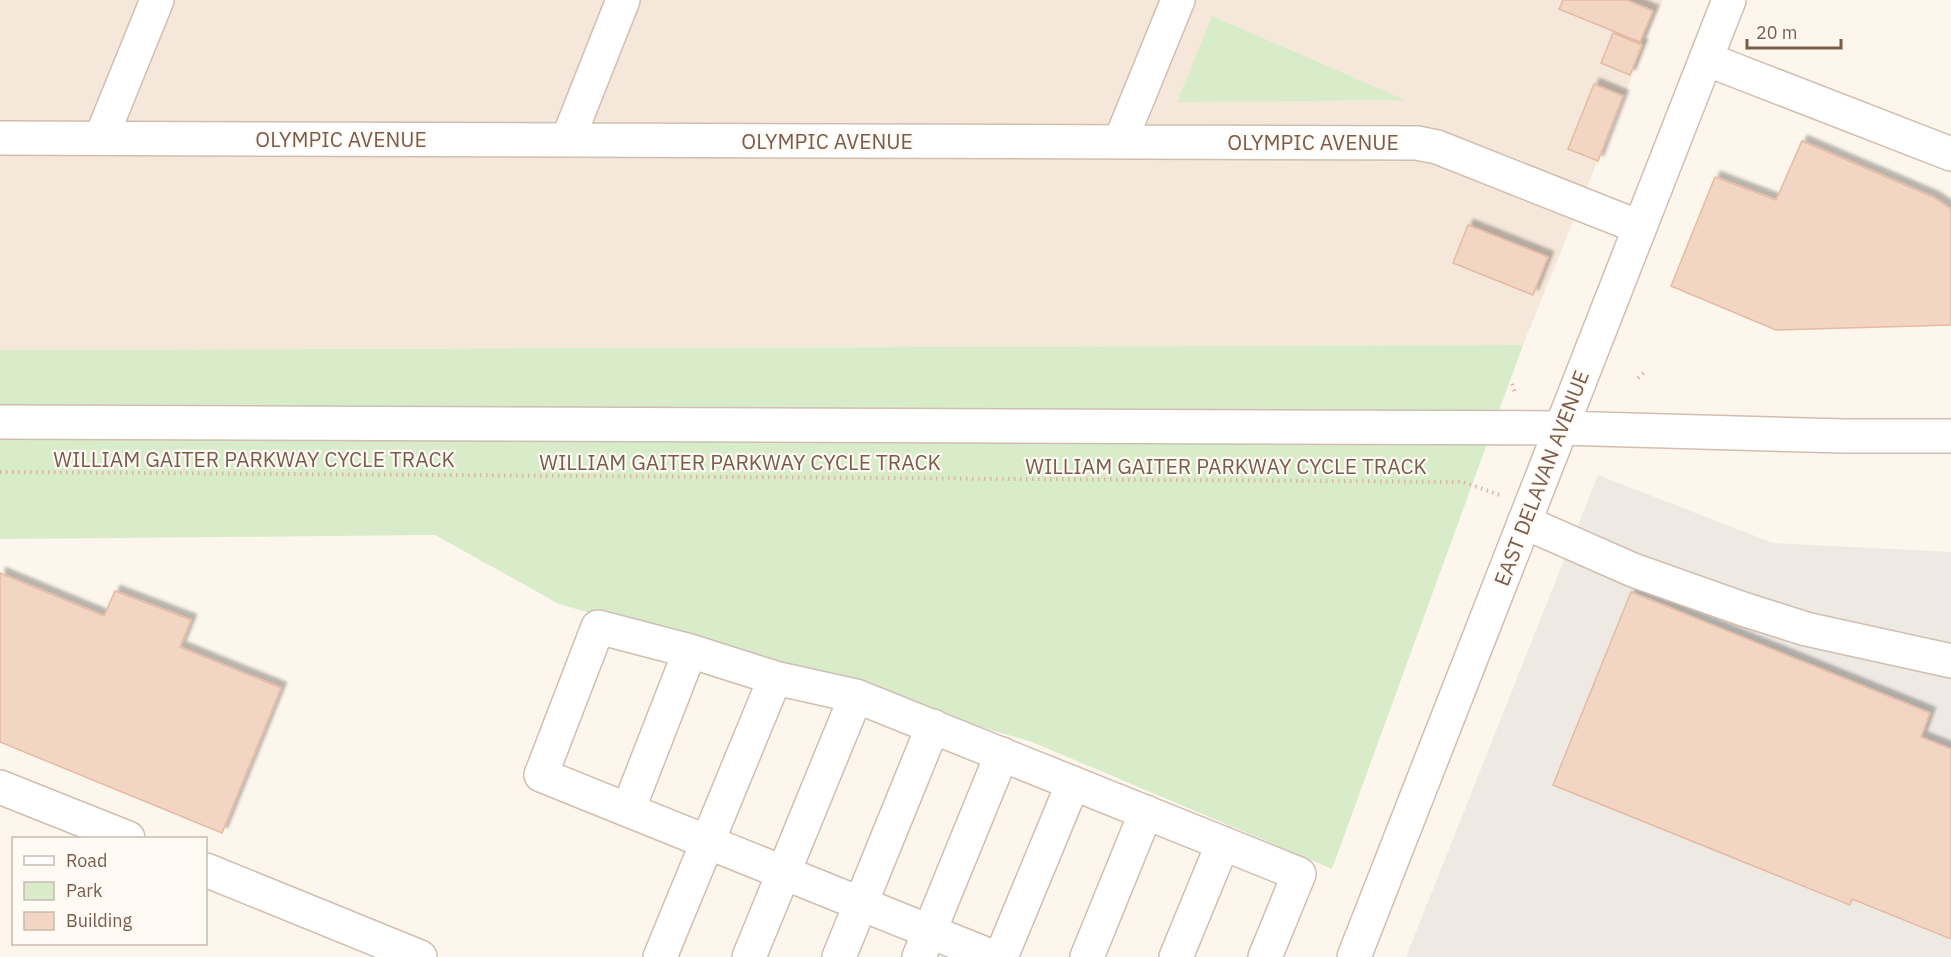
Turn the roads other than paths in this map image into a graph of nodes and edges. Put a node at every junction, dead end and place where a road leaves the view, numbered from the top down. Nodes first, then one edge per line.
1 (157, 0) edge
2 (623, 0) edge
3 (1178, 0) edge
4 (1729, 0) edge
5 (1706, 59) junction
6 (0, 138) edge
7 (101, 138) junction
8 (568, 139) junction
9 (1120, 142) junction
10 (1951, 154) edge
11 (1639, 227) junction
12 (0, 422) edge
13 (1560, 428) junction
14 (1951, 435) edge
15 (1524, 522) junction
16 (690, 651) junction
17 (1951, 662) edge
18 (775, 678) junction
19 (856, 696) junction
20 (933, 726) junction
21 (1002, 754) junction
22 (1074, 783) junction
23 (0, 787) edge
24 (628, 810) junction
25 (1146, 812) junction
26 (125, 837) edge
27 (707, 842) junction
28 (1223, 843) junction
29 (207, 870) edge
30 (783, 873) junction
31 (860, 904) junction
32 (924, 944) edge
33 (420, 957) edge
34 (660, 957) edge
35 (749, 957) edge
36 (838, 957) edge
37 (993, 957) edge
38 (1002, 957) edge
39 (1087, 957) edge
40 (1176, 957) edge
41 (1265, 957) edge
42 (1354, 957) edge

1 - 7 street
2 - 8 street
3 - 9 street
4 - 5 street, EAST DELAVAN AVENUE
5 - 10 street
5 - 11 street, EAST DELAVAN AVENUE
6 - 7 street, OLYMPIC AVENUE
7 - 8 street, OLYMPIC AVENUE
8 - 9 street, OLYMPIC AVENUE
9 - 11 street, OLYMPIC AVENUE
11 - 13 street, EAST DELAVAN AVENUE
12 - 13 street
13 - 14 street
13 - 15 street, EAST DELAVAN AVENUE
15 - 17 street
15 - 42 street, EAST DELAVAN AVENUE
16 - 18 street
16 - 24 street
16 - 24 street
18 - 19 street
18 - 27 street
19 - 20 street
19 - 30 street
20 - 21 street
20 - 31 street
21 - 22 street
21 - 32 street
22 - 25 street
22 - 38 street
23 - 26 street
24 - 27 street
25 - 28 street
25 - 39 street
27 - 30 street
27 - 34 street
28 - 40 street
28 - 41 street
29 - 33 street
30 - 31 street
30 - 35 street
31 - 32 street
31 - 36 street
32 - 37 street

